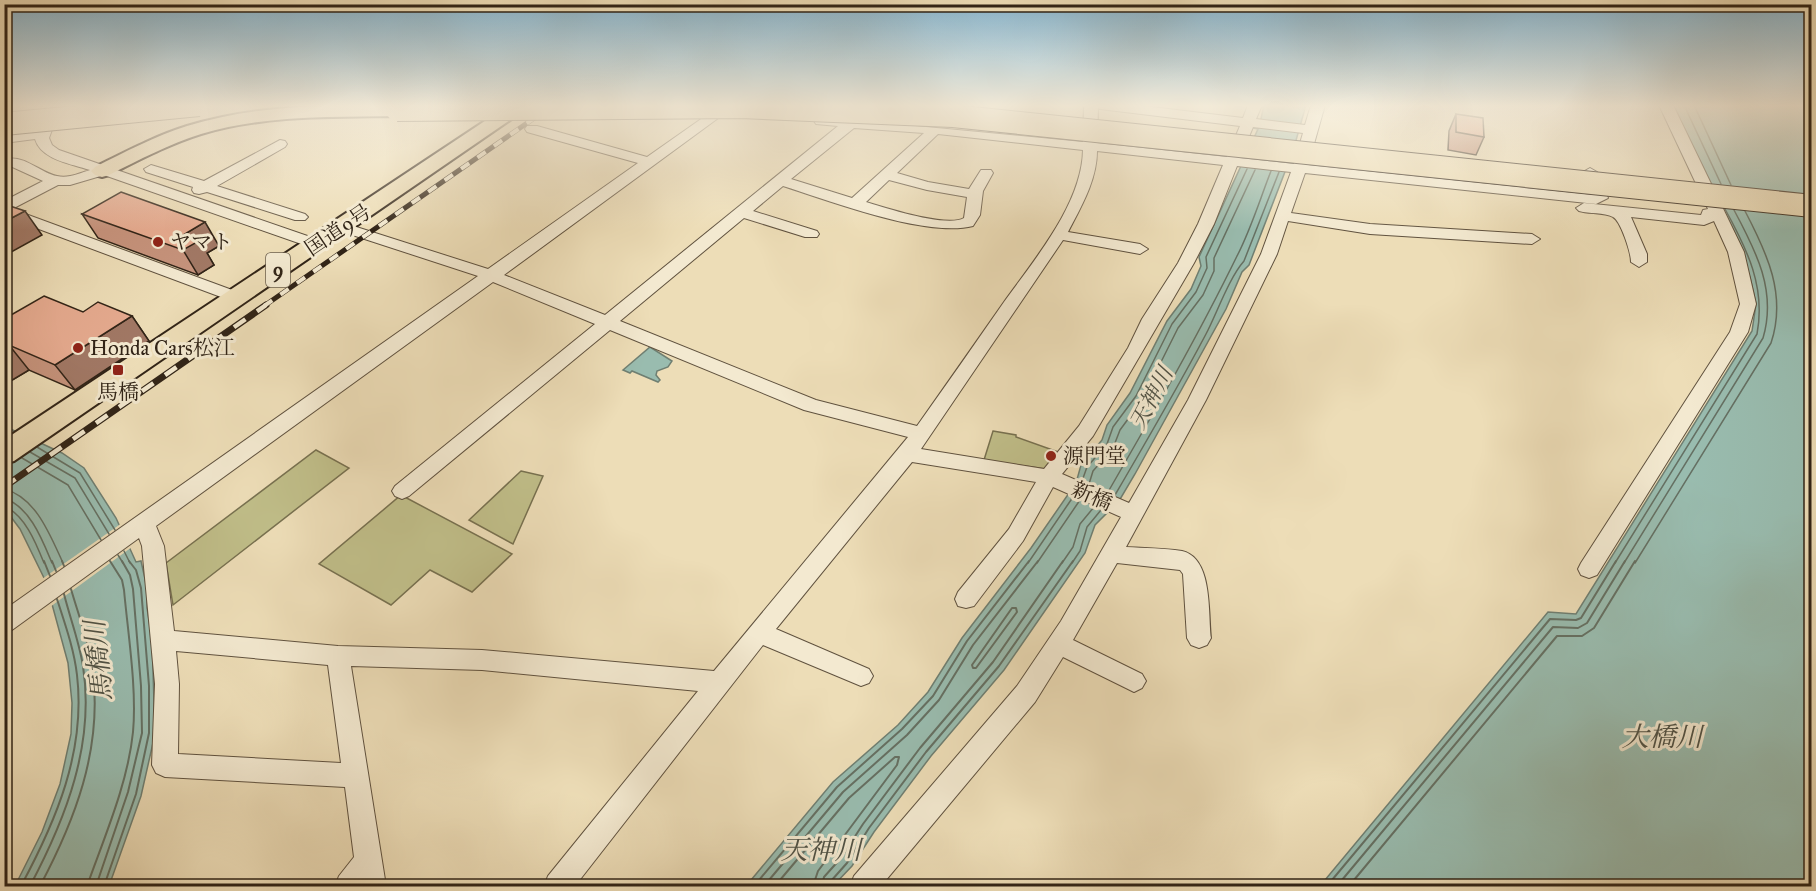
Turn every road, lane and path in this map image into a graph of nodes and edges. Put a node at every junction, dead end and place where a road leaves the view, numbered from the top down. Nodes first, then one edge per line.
1 (35, 147) edge
2 (51, 147) edge
3 (142, 147) edge
4 (154, 147) edge
5 (276, 147) edge
6 (460, 147) edge
7 (594, 147) edge
8 (671, 147) edge
9 (823, 147) edge
10 (918, 147) edge
11 (1087, 147) edge
12 (1091, 147) junction
13 (1241, 147) edge
14 (1244, 147) edge
15 (1304, 147) edge
16 (1401, 147) edge
17 (1685, 147) edge
18 (649, 162) junction
19 (1235, 163) junction
20 (9, 164) edge
21 (151, 169) dead end
22 (1297, 169) junction
23 (102, 171) junction
24 (1590, 172) junction
25 (986, 173) dead end
26 (888, 175) junction
27 (1391, 179) junction
28 (55, 181) junction
29 (781, 181) junction
30 (1702, 184) junction
31 (205, 187) junction
32 (974, 194) junction
33 (240, 198) junction
34 (184, 199) junction
35 (1587, 200) junction
36 (857, 202) junction
37 (1812, 206) edge
38 (4, 209) edge
39 (219, 210) junction
40 (1612, 210) junction
41 (744, 213) junction
42 (1713, 214) junction
43 (1284, 216) junction
44 (300, 217) dead end
45 (342, 226) junction
46 (811, 234) dead end
47 (1059, 235) junction
48 (1532, 239) dead end
49 (316, 244) junction
50 (1140, 249) dead end
51 (1639, 262) dead end
52 (490, 275) junction
53 (237, 298) junction
54 (610, 323) junction
55 (922, 434) junction
56 (4, 454) edge
57 (907, 454) junction
58 (1052, 478) junction
59 (402, 492) dead end
60 (1132, 513) junction
61 (138, 528) junction
62 (1110, 554) junction
63 (1589, 569) dead end
64 (966, 599) dead end
65 (4, 622) edge
66 (760, 633) junction
67 (1199, 638) dead end
68 (164, 640) junction
69 (1058, 644) junction
70 (338, 656) junction
71 (861, 676) dead end
72 (1134, 681) dead end
73 (719, 682) junction
74 (356, 776) junction
75 (370, 874) edge
76 (349, 886) edge
77 (558, 886) edge
78 (864, 886) edge

1 - 20 street
2 - 23 street
3 - 23 highway
4 - 23 highway, bridge
5 - 31 street
6 - 45 highway, 国道9号 / 9
7 - 18 street
8 - 18 street
9 - 29 street
10 - 26 street
11 - 12 street
12 - 19 street
12 - 47 street
13 - 19 street
14 - 37 highway, bridge
15 - 22 street
16 - 24 street
17 - 30 street
18 - 52 street
19 - 22 street
19 - 58 street
20 - 28 street
21 - 31 street
22 - 27 street
22 - 43 street
23 - 28 street
23 - 34 street
24 - 30 street
24 - 35 street
25 - 32 street
26 - 32 street
26 - 36 street
27 - 35 street
27 - 40 street
28 - 38 street
29 - 36 street
29 - 41 street
30 - 42 street
31 - 33 street
31 - 34 street
32 - 36 street
33 - 39 street
33 - 44 street
34 - 39 street
35 - 42 street
38 - 53 street
39 - 49 street
40 - 42 street
40 - 51 street
41 - 46 street
41 - 54 street
42 - 63 street
43 - 48 street
43 - 60 street
45 - 49 highway, 国道9号 / 9
45 - 52 street
47 - 50 street
47 - 55 street
49 - 53 highway, 国道9号 / 9
52 - 54 street
52 - 61 street
53 - 56 highway, 国道9号 / 9
54 - 55 street
54 - 59 street
55 - 57 street
57 - 58 street, 新橋
57 - 66 street
58 - 60 street, 新橋
58 - 64 street
60 - 62 street
61 - 65 street
61 - 68 street
62 - 67 street
62 - 69 street
66 - 71 street
66 - 73 street
68 - 70 street
68 - 74 street
69 - 72 street
69 - 78 street
70 - 73 street
70 - 74 street
73 - 77 street
74 - 75 street
75 - 76 street

